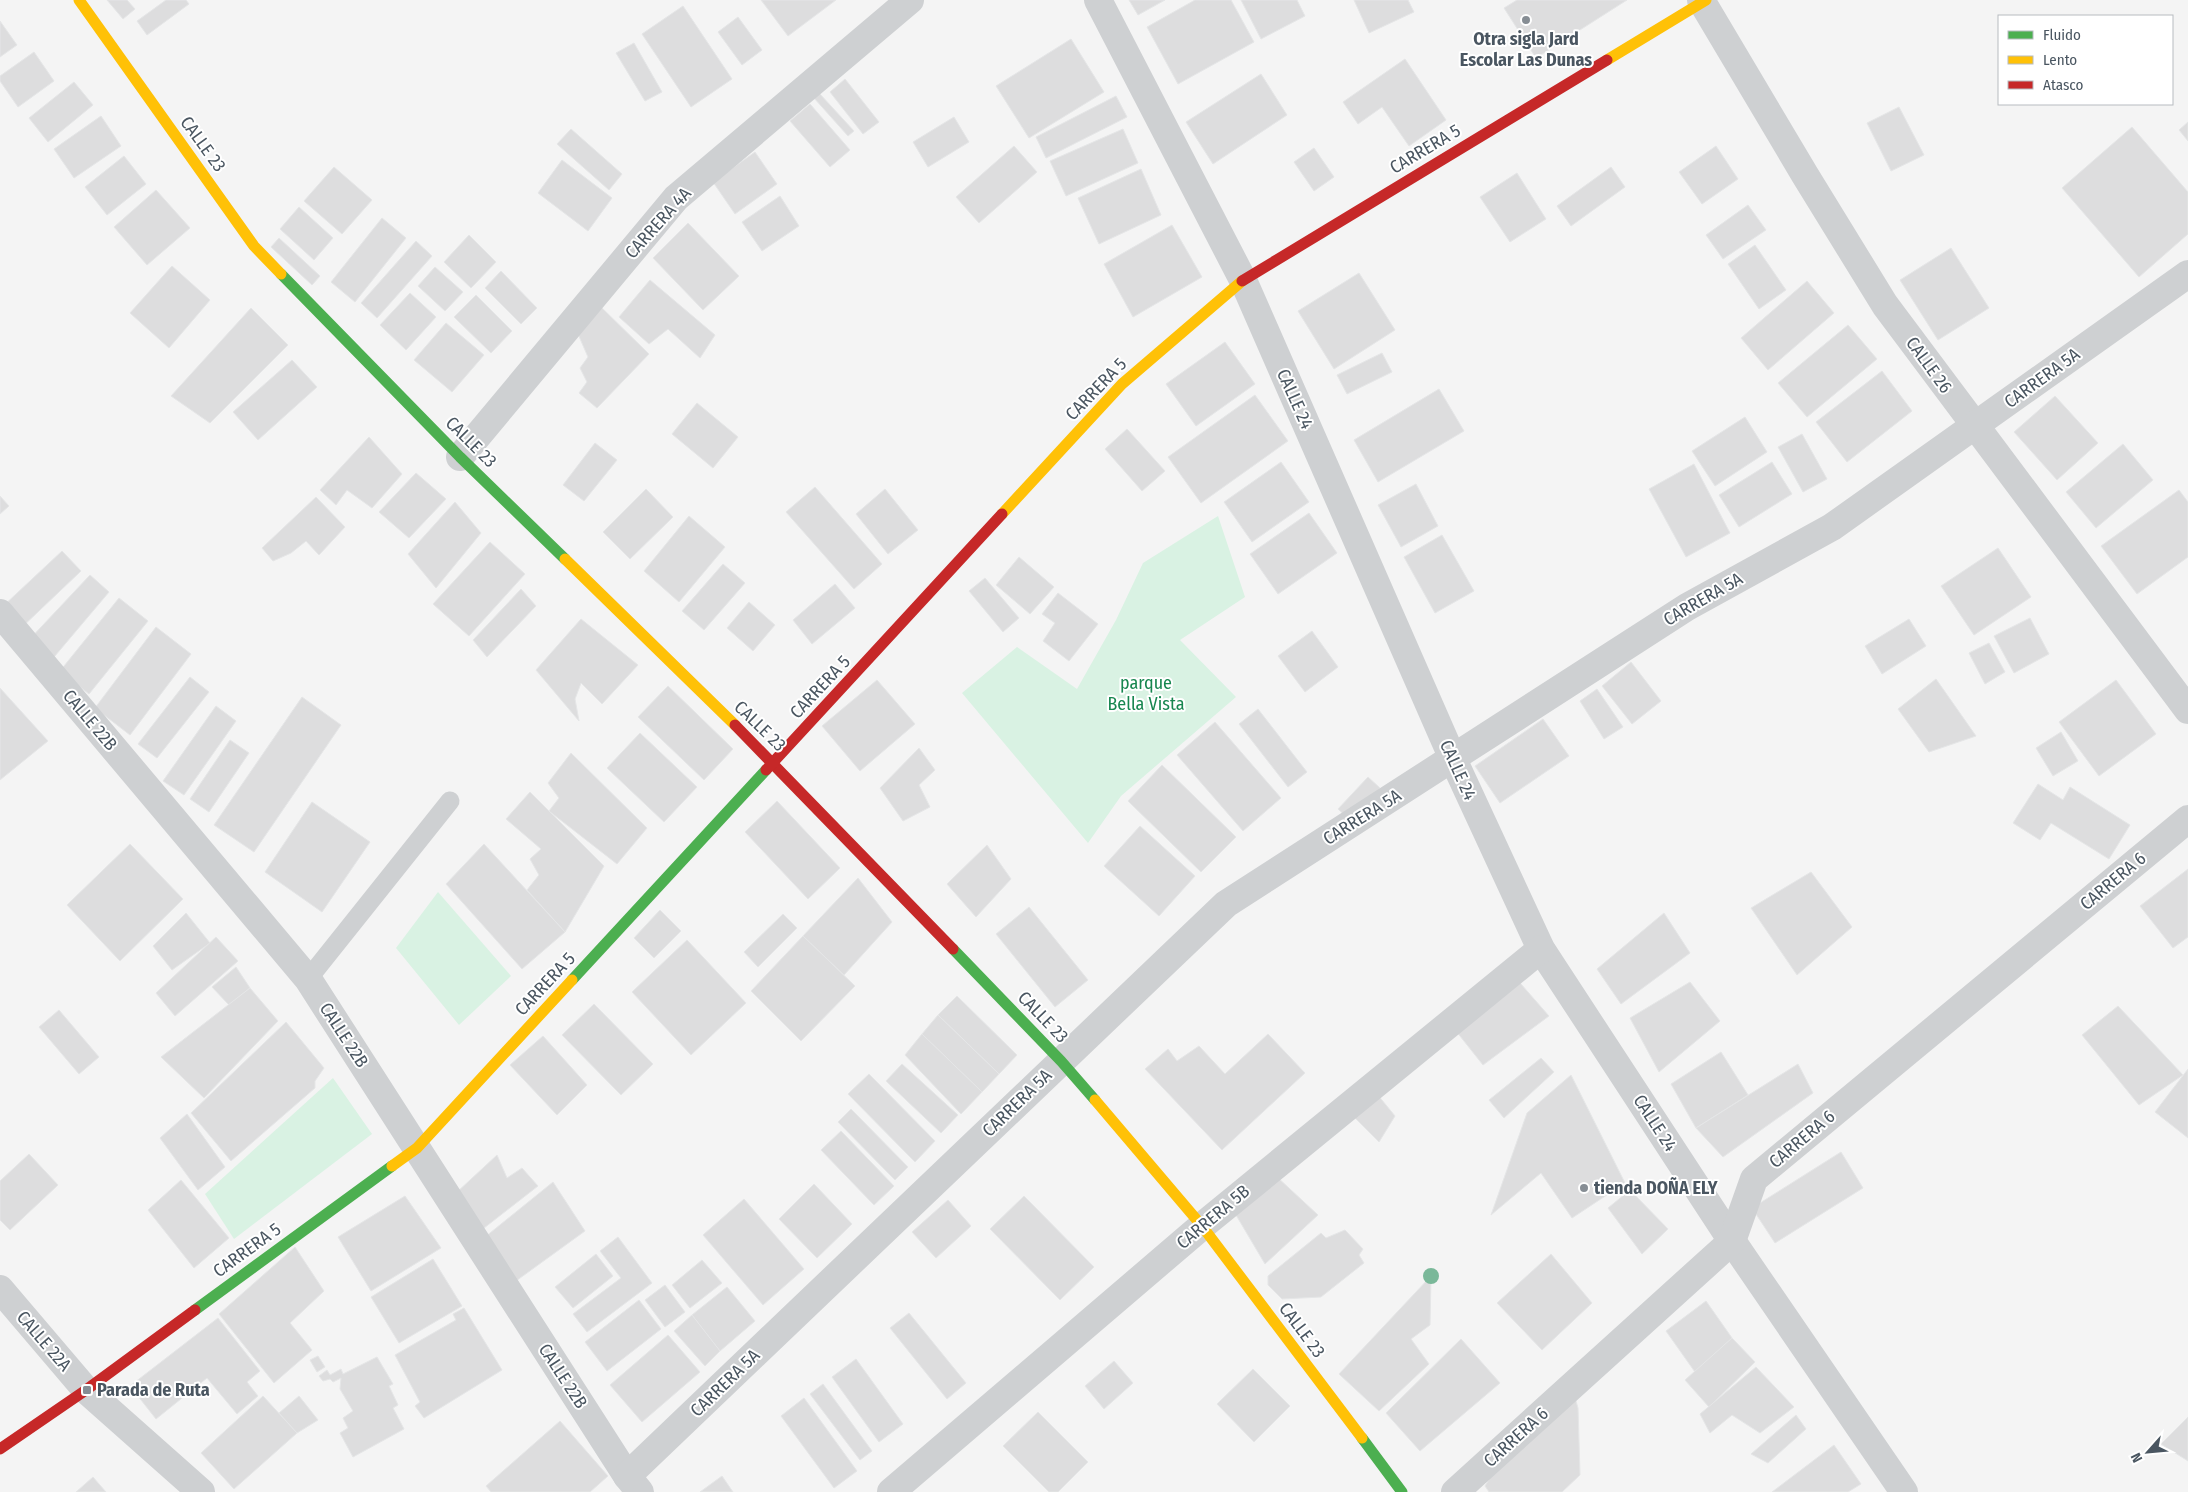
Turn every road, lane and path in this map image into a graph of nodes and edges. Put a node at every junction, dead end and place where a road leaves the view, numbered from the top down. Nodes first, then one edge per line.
1 (79, 0) edge
2 (910, 0) edge
3 (1098, 0) edge
4 (1703, 1) edge
5 (2188, 274) edge
6 (1243, 280) junction
7 (1974, 426) junction
8 (460, 457) junction
9 (0, 613) edge
10 (2188, 710) edge
11 (1453, 759) junction
12 (774, 763) junction
13 (450, 801) dead end
14 (2188, 819) edge
15 (1541, 949) junction
16 (308, 979) junction
17 (1061, 1061) junction
18 (417, 1148) junction
19 (1202, 1226) junction
20 (1732, 1241) junction
21 (0, 1289) edge
22 (86, 1390) junction
23 (0, 1449) edge
24 (634, 1484) edge
25 (201, 1492) edge
26 (891, 1492) edge
27 (1402, 1492) edge
28 (1455, 1492) edge
29 (1904, 1492) edge

1 - 8 street, CALLE 23
2 - 8 street, CARRERA 4A
3 - 6 street, CALLE 24
4 - 6 street, CARRERA 5
4 - 7 street, CALLE 26
5 - 7 street, CARRERA 5A
6 - 11 street, CALLE 24
6 - 12 street, CARRERA 5
7 - 10 street, CALLE 26
7 - 11 street, CARRERA 5A
8 - 12 street, CALLE 23
9 - 16 street, CALLE 22B
11 - 15 street, CALLE 24
11 - 17 street, CARRERA 5A
12 - 17 street, CALLE 23
12 - 18 street, CARRERA 5
13 - 16 lane
14 - 20 street, CARRERA 6
15 - 19 street, CARRERA 5B
15 - 20 street, CALLE 24
16 - 18 street, CALLE 22B
17 - 19 street, CALLE 23
17 - 24 street, CARRERA 5A
18 - 22 street, CARRERA 5
18 - 24 street, CALLE 22B
19 - 26 street, CARRERA 5B
19 - 27 street, CALLE 23
20 - 28 street, CARRERA 6
20 - 29 street, CALLE 24
21 - 22 street, CALLE 22A
22 - 23 street, CARRERA 5
22 - 25 street, CALLE 22A

